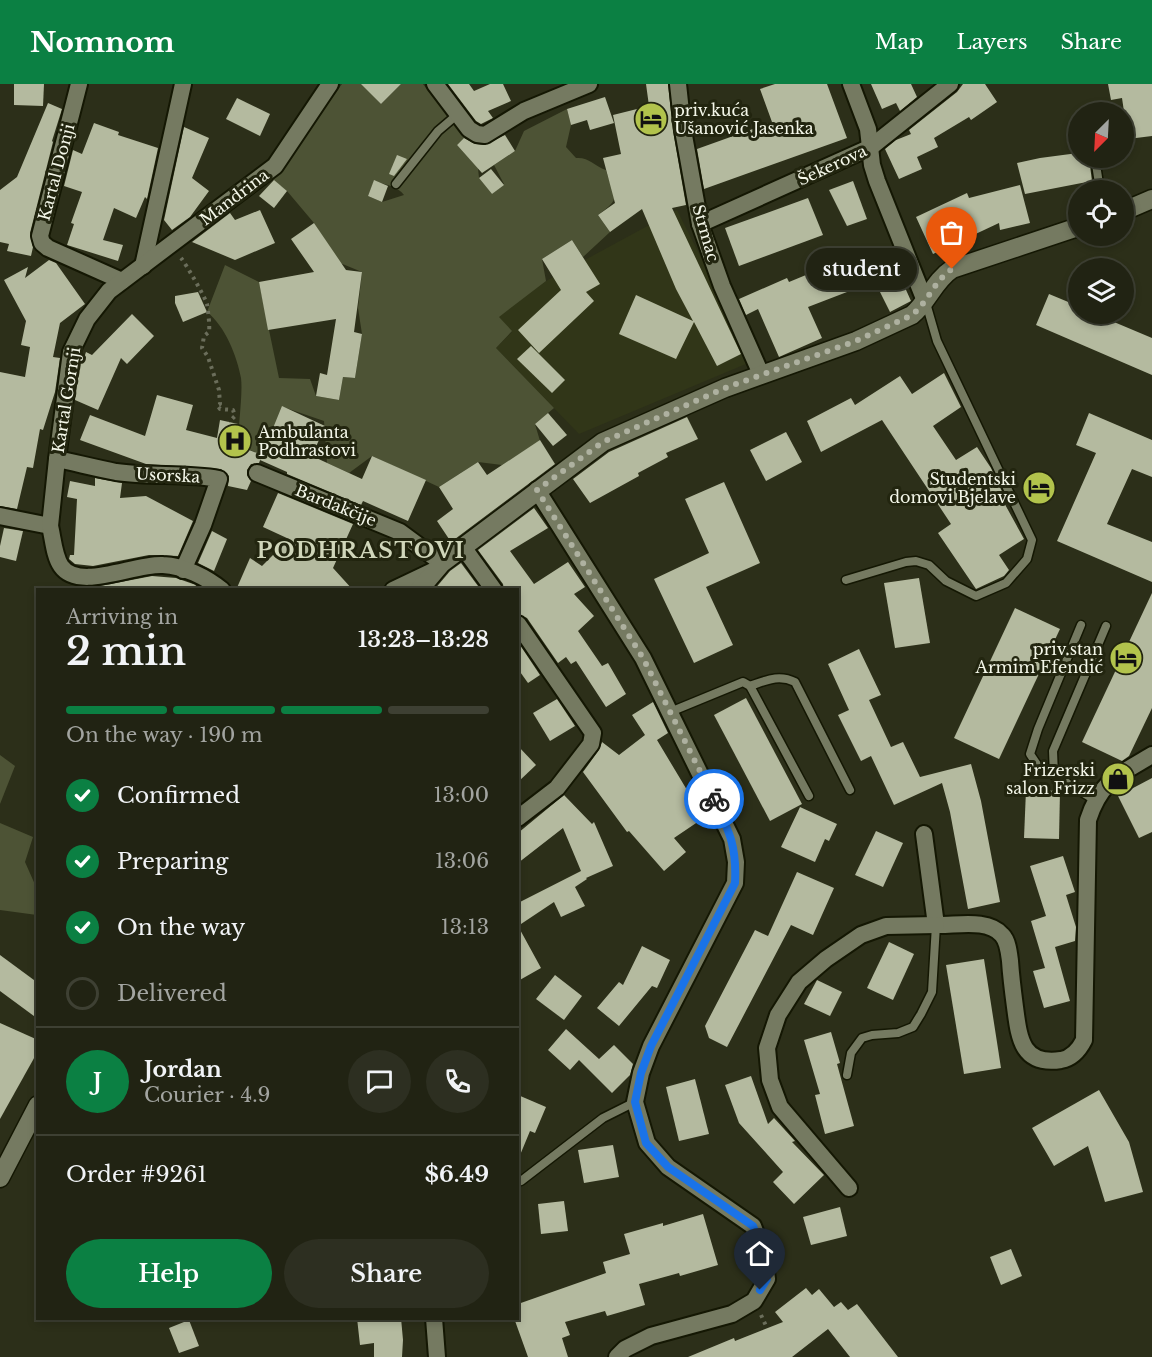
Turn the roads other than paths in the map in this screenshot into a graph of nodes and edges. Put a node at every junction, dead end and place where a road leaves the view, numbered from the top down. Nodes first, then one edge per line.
1 (79, 84) edge
2 (183, 84) edge
3 (330, 84) edge
4 (435, 84) edge
5 (589, 84) edge
6 (678, 84) edge
7 (851, 84) edge
8 (950, 84) edge
9 (458, 114) junction
10 (871, 147) junction
11 (396, 184) dead end
12 (1152, 199) edge
13 (1134, 207) edge
14 (700, 224) junction
15 (1068, 230) edge
16 (143, 266) junction
17 (122, 281) junction
18 (929, 294) junction
19 (761, 374) junction
20 (57, 459) junction
21 (258, 473) dead end
22 (537, 490) junction
23 (0, 516) edge
24 (50, 526) junction
25 (463, 547) junction
26 (438, 567) junction
27 (183, 570) junction
28 (846, 580) dead end
29 (206, 584) edge
30 (397, 588) edge
31 (421, 588) edge
32 (493, 588) edge
33 (519, 625) edge
34 (1082, 625) dead end
35 (1106, 626) dead end
36 (750, 686) junction
37 (670, 712) junction
38 (1152, 755) edge
39 (1054, 775) junction
40 (850, 790) dead end
41 (809, 796) dead end
42 (1095, 800) junction
43 (519, 817) edge
44 (924, 834) dead end
45 (936, 926) junction
46 (847, 1075) dead end
47 (635, 1102) junction
48 (36, 1109) edge
49 (0, 1178) edge
50 (521, 1181) dead end
51 (849, 1188) dead end
52 (434, 1320) edge
53 (437, 1357) edge
54 (617, 1357) edge

1 - 17 street, Kartal Donji
2 - 16 street
3 - 16 street, Mandrina
4 - 9 street
5 - 9 street
6 - 14 street, Strmac
7 - 10 street
8 - 10 street, Šekerova
9 - 11 lane
10 - 14 street, Šekerova
10 - 18 street
12 - 13 street
14 - 19 street, Strmac
15 - 18 street
16 - 17 street, Kartal Gornji
17 - 20 street, Kartal Gornji
18 - 19 street
18 - 28 lane
19 - 22 street
20 - 24 street, Kartal Gornji
20 - 27 street, Usorska
21 - 26 street, Bardakčije
22 - 25 street
22 - 37 street
23 - 24 street
24 - 27 street
25 - 26 street
25 - 32 street
26 - 30 street
26 - 31 street
27 - 29 street
33 - 43 street
34 - 39 lane
35 - 39 lane
36 - 37 lane
36 - 40 lane
36 - 41 lane
37 - 47 street
38 - 42 street
39 - 42 lane
42 - 45 street
44 - 45 street
45 - 46 lane
45 - 51 street
47 - 50 lane
47 - 54 street
48 - 49 street
52 - 53 street

